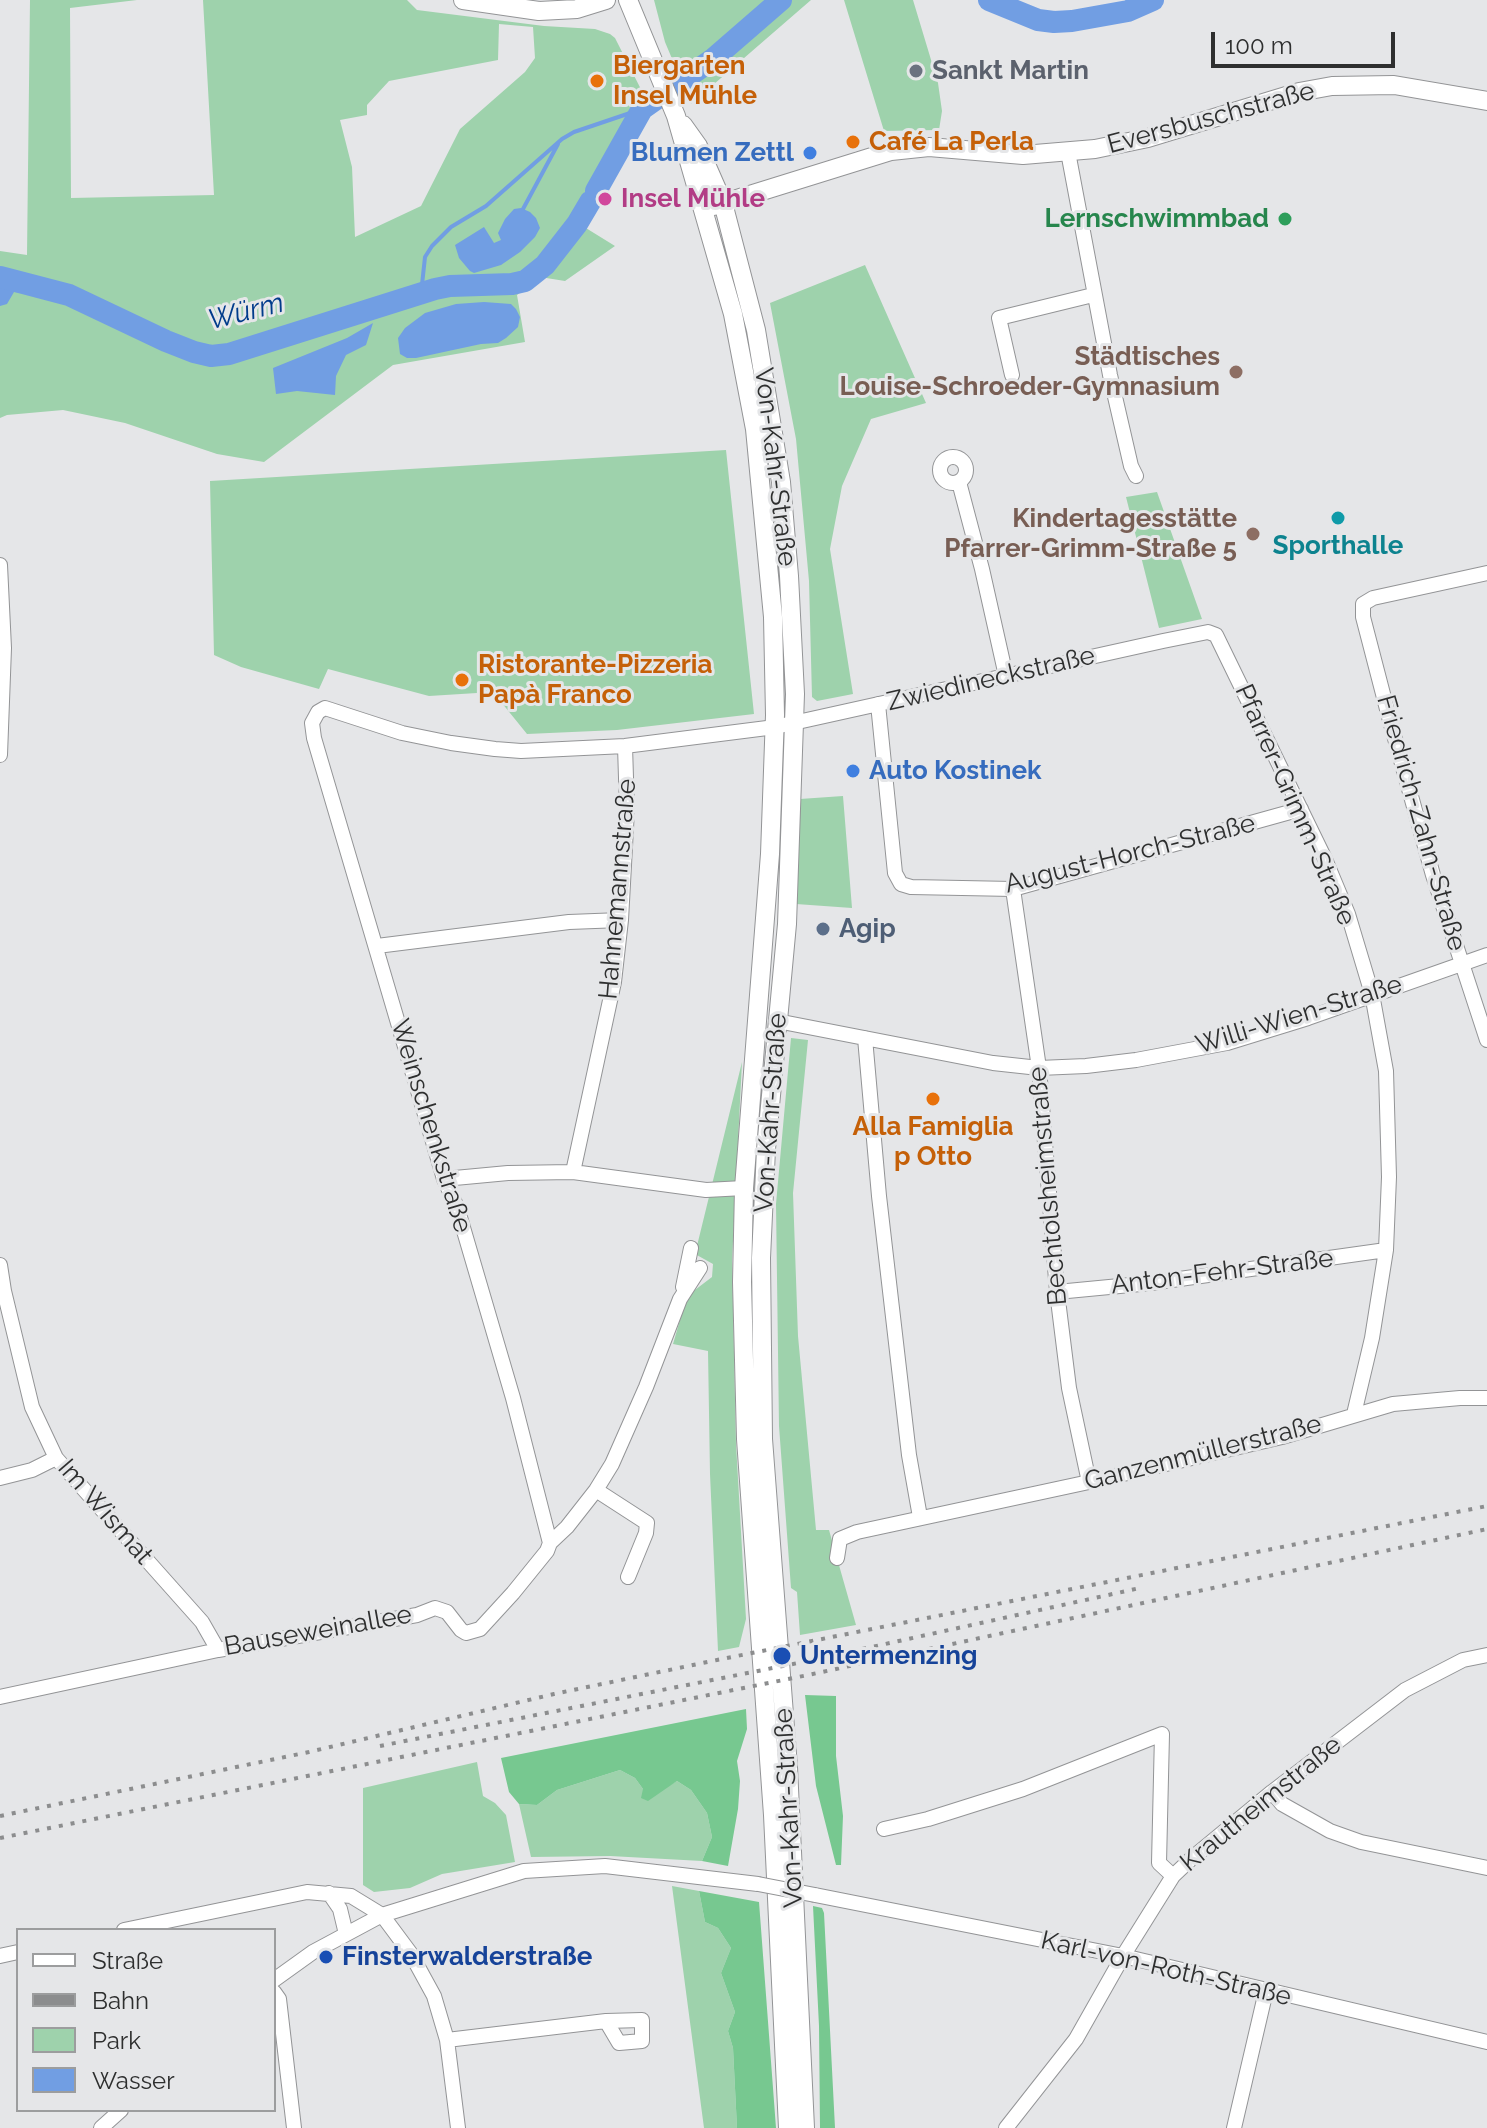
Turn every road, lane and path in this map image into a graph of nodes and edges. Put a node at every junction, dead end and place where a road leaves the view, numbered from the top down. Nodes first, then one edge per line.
1 (463, 0) edge
2 (606, 0) edge
3 (628, 0) edge
4 (1487, 101) edge
5 (676, 116) junction
6 (1068, 152) junction
7 (723, 203) junction
8 (703, 209) junction
9 (1093, 295) junction
10 (1012, 375) dead end
11 (1136, 476) dead end
12 (959, 482) dead end
13 (0, 565) edge
14 (1487, 573) edge
15 (1, 611) edge
16 (1208, 632) joint
17 (1006, 676) junction
18 (878, 704) junction
19 (318, 712) joint
20 (1, 721) edge
21 (794, 722) junction
22 (775, 727) junction
23 (625, 746) junction
24 (0, 755) edge
25 (1301, 809) junction
26 (1013, 889) junction
27 (621, 920) junction
28 (377, 946) junction
29 (1487, 955) edge
30 (1462, 963) junction
31 (1372, 994) junction
32 (777, 1021) junction
33 (865, 1038) junction
34 (1487, 1040) edge
35 (1039, 1068) junction
36 (573, 1172) junction
37 (444, 1179) junction
38 (744, 1188) junction
39 (691, 1248) dead end
40 (1386, 1250) junction
41 (0, 1265) edge
42 (700, 1268) dead end
43 (1057, 1292) junction
44 (680, 1299) junction
45 (1487, 1398) edge
46 (1354, 1414) junction
47 (56, 1458) junction
48 (0, 1478) edge
49 (1089, 1482) junction
50 (596, 1490) junction
51 (920, 1517) junction
52 (550, 1543) junction
53 (837, 1558) dead end
54 (628, 1577) dead end
55 (218, 1650) junction
56 (1487, 1655) edge
57 (0, 1697) edge
58 (1272, 1792) junction
59 (884, 1829) dead end
60 (1487, 1868) edge
61 (1173, 1876) junction
62 (329, 1893) junction
63 (382, 1915) junction
64 (134, 1928) edge
65 (346, 1934) junction
66 (1123, 1956) junction
67 (276, 1979) edge
68 (1266, 1991) junction
69 (276, 1995) edge
70 (606, 2021) dead end
71 (447, 2040) junction
72 (1487, 2042) edge
73 (119, 2112) edge
74 (101, 2128) edge
75 (294, 2128) edge
76 (458, 2128) edge
77 (788, 2128) edge
78 (805, 2128) edge
79 (1006, 2128) edge
80 (1234, 2128) edge

1 - 2 main road
3 - 5 main road, Von-Kahr-Straße
4 - 6 main road, Eversbuschstraße
5 - 7 main road, Von-Kahr-Straße
5 - 8 main road, Von-Kahr-Straße
6 - 7 main road, Eversbuschstraße
6 - 9 street
7 - 8 main road, Eversbuschstraße
7 - 21 main road, Von-Kahr-Straße
8 - 22 main road, Von-Kahr-Straße
9 - 10 street
9 - 11 street
12 - 17 street
13 - 15 street
14 - 30 street, Friedrich-Zahn-Straße
15 - 20 street
16 - 17 street, Zwiedineckstraße
16 - 25 street, Pfarrer-Grimm-Straße
17 - 18 street, Zwiedineckstraße
18 - 21 street, Zwiedineckstraße
18 - 26 street, August-Horch-Straße
19 - 23 street, Zwiedineckstraße
19 - 28 street, Weinschenkstraße
20 - 24 street
21 - 22 street, Zwiedineckstraße
21 - 32 main road, Von-Kahr-Straße
22 - 23 street, Zwiedineckstraße
22 - 38 main road, Von-Kahr-Straße
23 - 27 street, Hahnemannstraße
25 - 26 street, August-Horch-Straße
25 - 31 street, Pfarrer-Grimm-Straße
26 - 35 street, Bechtolsheimstraße
27 - 28 street
27 - 36 street, Hahnemannstraße
28 - 37 street, Weinschenkstraße
29 - 30 street, Willi-Wien-Straße
30 - 31 street, Willi-Wien-Straße
30 - 34 street, Friedrich-Zahn-Straße
31 - 35 street, Willi-Wien-Straße
31 - 40 street, Pfarrer-Grimm-Straße
32 - 33 street, Willi-Wien-Straße
32 - 78 main road, Von-Kahr-Straße
33 - 35 street, Willi-Wien-Straße
33 - 51 street
35 - 43 street, Bechtolsheimstraße
36 - 37 street
36 - 38 street
37 - 52 street, Weinschenkstraße
38 - 77 main road, Von-Kahr-Straße
39 - 44 street, Bauseweinallee
40 - 43 street, Anton-Fehr-Straße
40 - 46 street, Pfarrer-Grimm-Straße
41 - 47 street, Im Wismat
42 - 44 street, Bauseweinallee
43 - 49 street, Bechtolsheimstraße
44 - 50 street, Bauseweinallee
45 - 46 street, Ganzenmüllerstraße
46 - 49 street, Ganzenmüllerstraße
47 - 48 street
47 - 55 street, Im Wismat
49 - 51 street, Ganzenmüllerstraße
50 - 52 street, Bauseweinallee
50 - 54 street
51 - 53 street, Ganzenmüllerstraße
52 - 55 street, Bauseweinallee
55 - 57 street, Bauseweinallee
56 - 58 street, Krautheimstraße
58 - 60 street
58 - 61 street, Krautheimstraße
59 - 61 street
61 - 66 street, Krautheimstraße
62 - 63 street
62 - 64 street
62 - 65 street
63 - 65 street, Karl-von-Roth-Straße
63 - 66 street, Karl-von-Roth-Straße, bridge
63 - 71 street
65 - 67 street, Karl-von-Roth-Straße
66 - 68 street, Karl-von-Roth-Straße
66 - 79 street, Krautheimstraße
68 - 72 street, Karl-von-Roth-Straße
68 - 80 street
69 - 75 street
70 - 71 street
71 - 76 street
73 - 74 street

